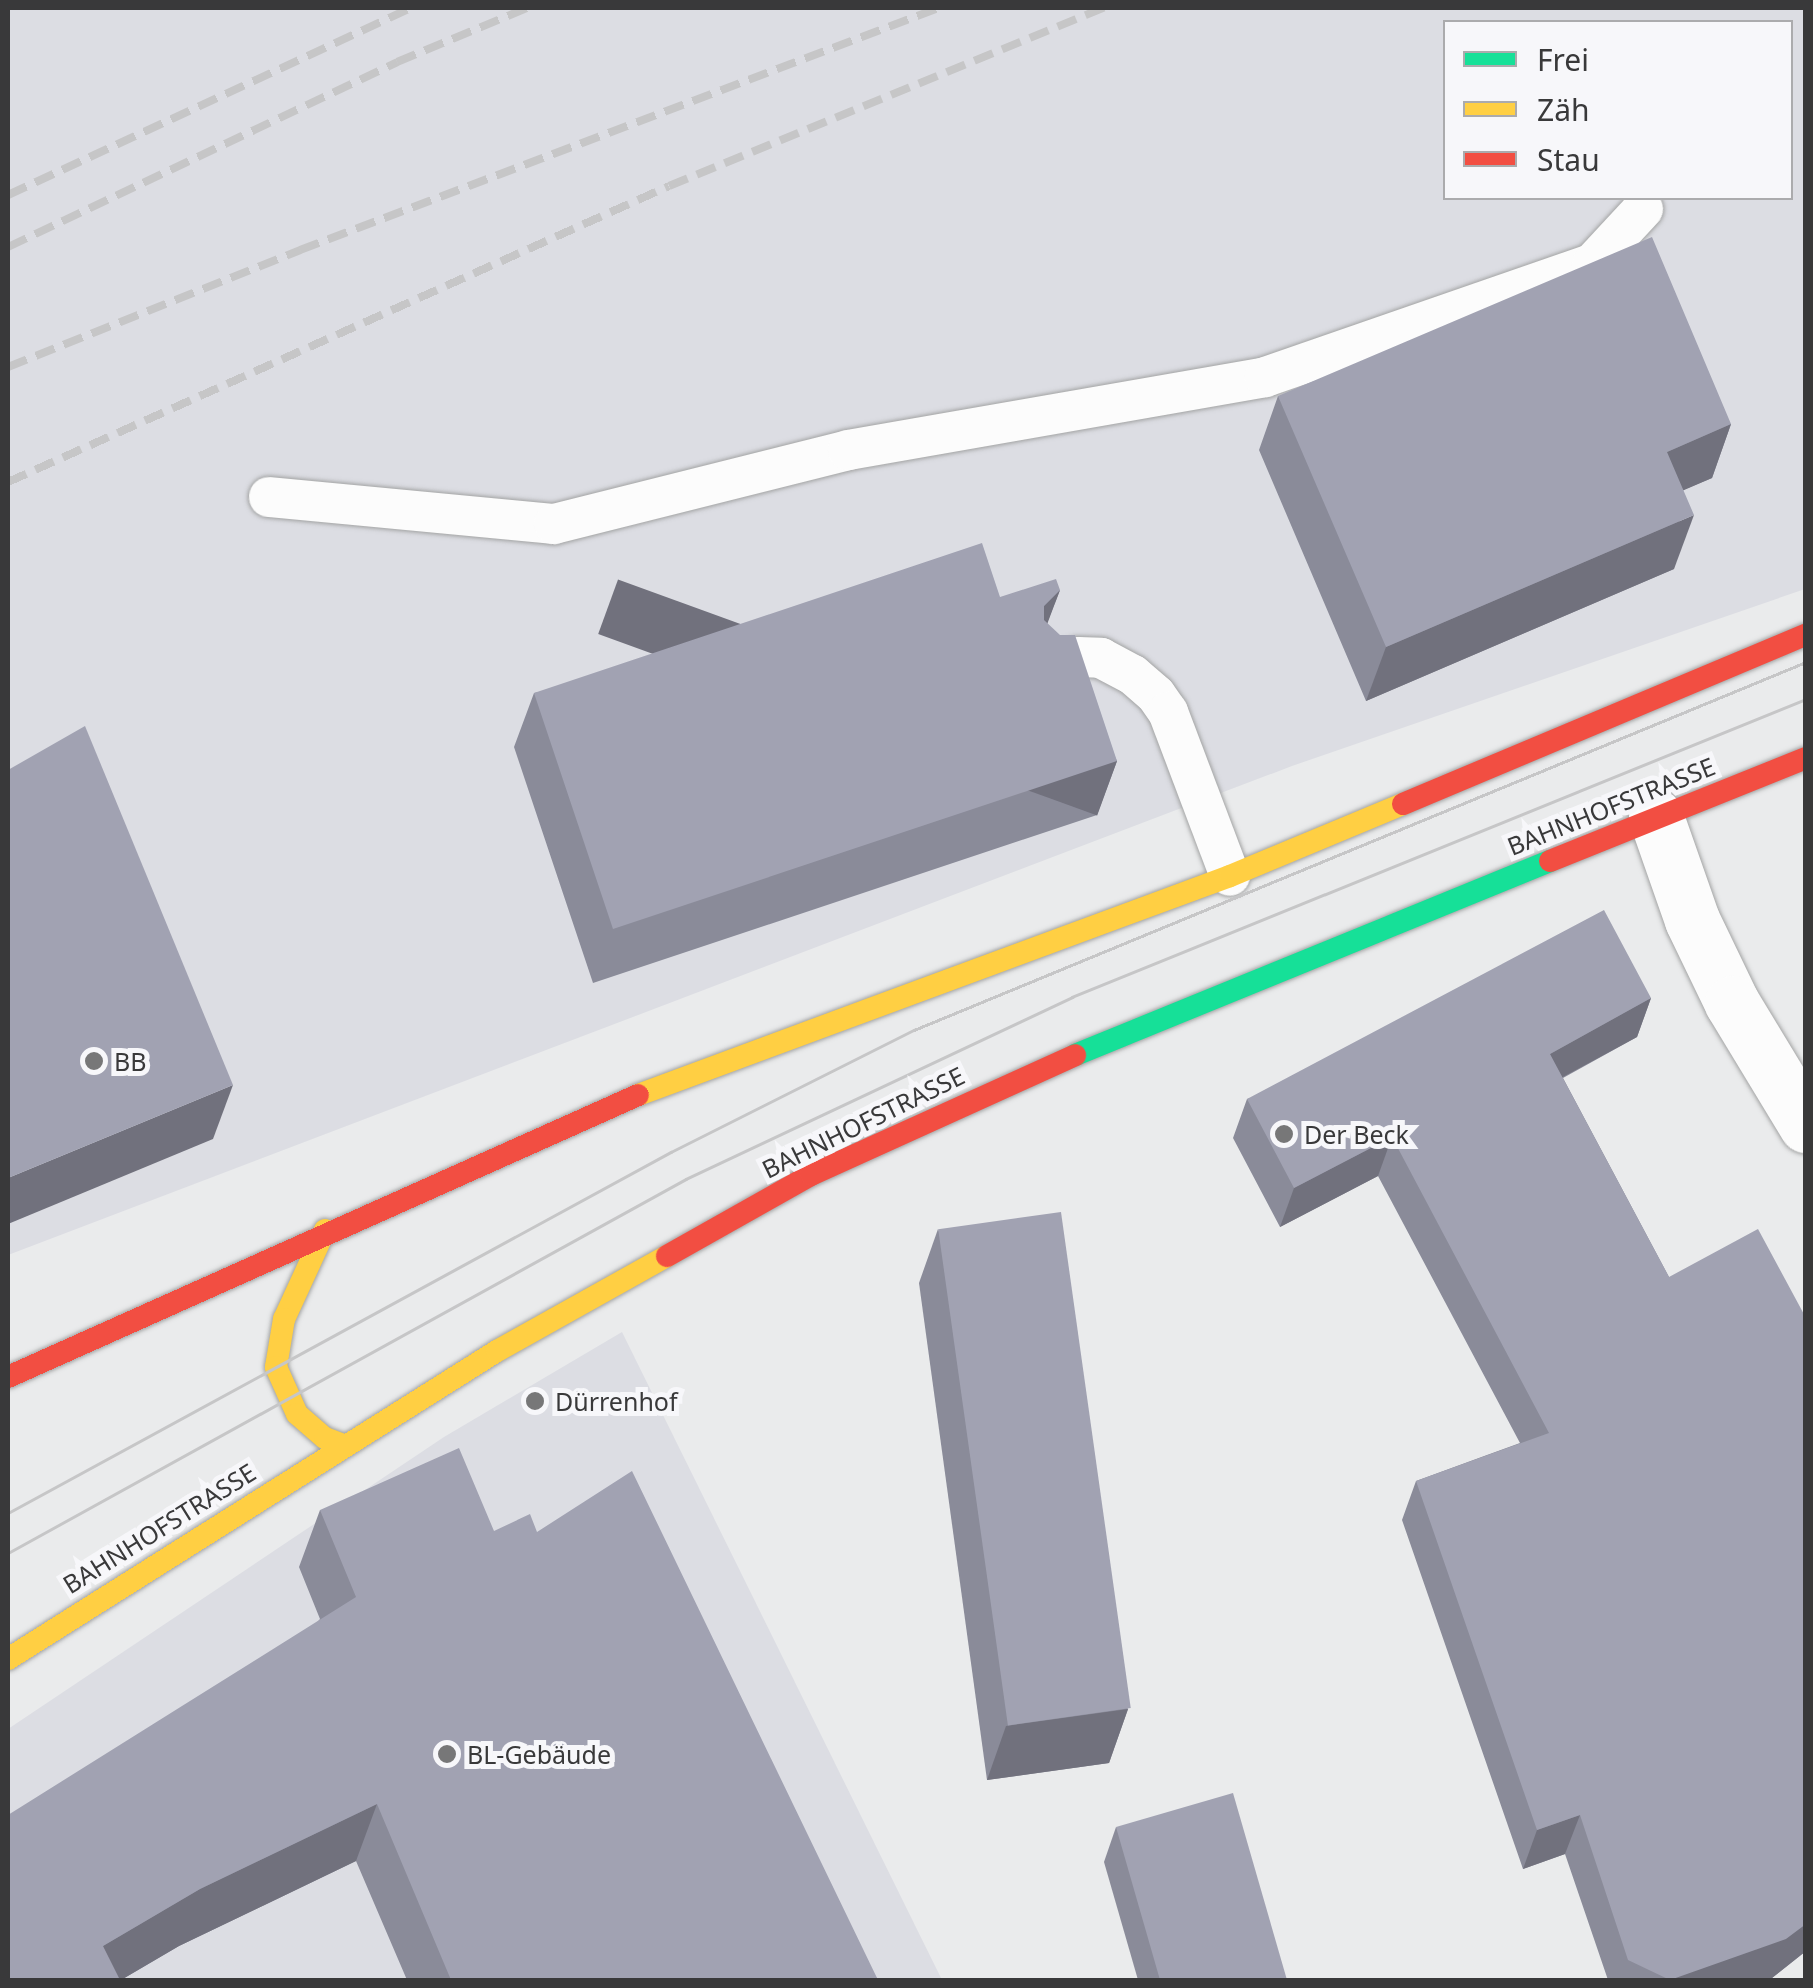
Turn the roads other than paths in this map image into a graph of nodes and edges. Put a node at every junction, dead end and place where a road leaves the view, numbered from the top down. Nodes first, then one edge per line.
1 (1643, 208) dead end
2 (269, 497) dead end
3 (1806, 635) edge
4 (1047, 666) edge
5 (1806, 758) edge
6 (1656, 817) junction
7 (1230, 876) junction
8 (1806, 1124) edge
9 (325, 1230) junction
10 (8, 1377) edge
11 (342, 1445) junction
12 (8, 1659) edge

1 - 2 lane
3 - 7 main road
4 - 7 lane
5 - 6 main road, BAHNHOFSTRASSE
6 - 8 street
6 - 11 main road, BAHNHOFSTRASSE
7 - 9 main road
9 - 10 main road
9 - 11 main road
11 - 12 main road, BAHNHOFSTRASSE

